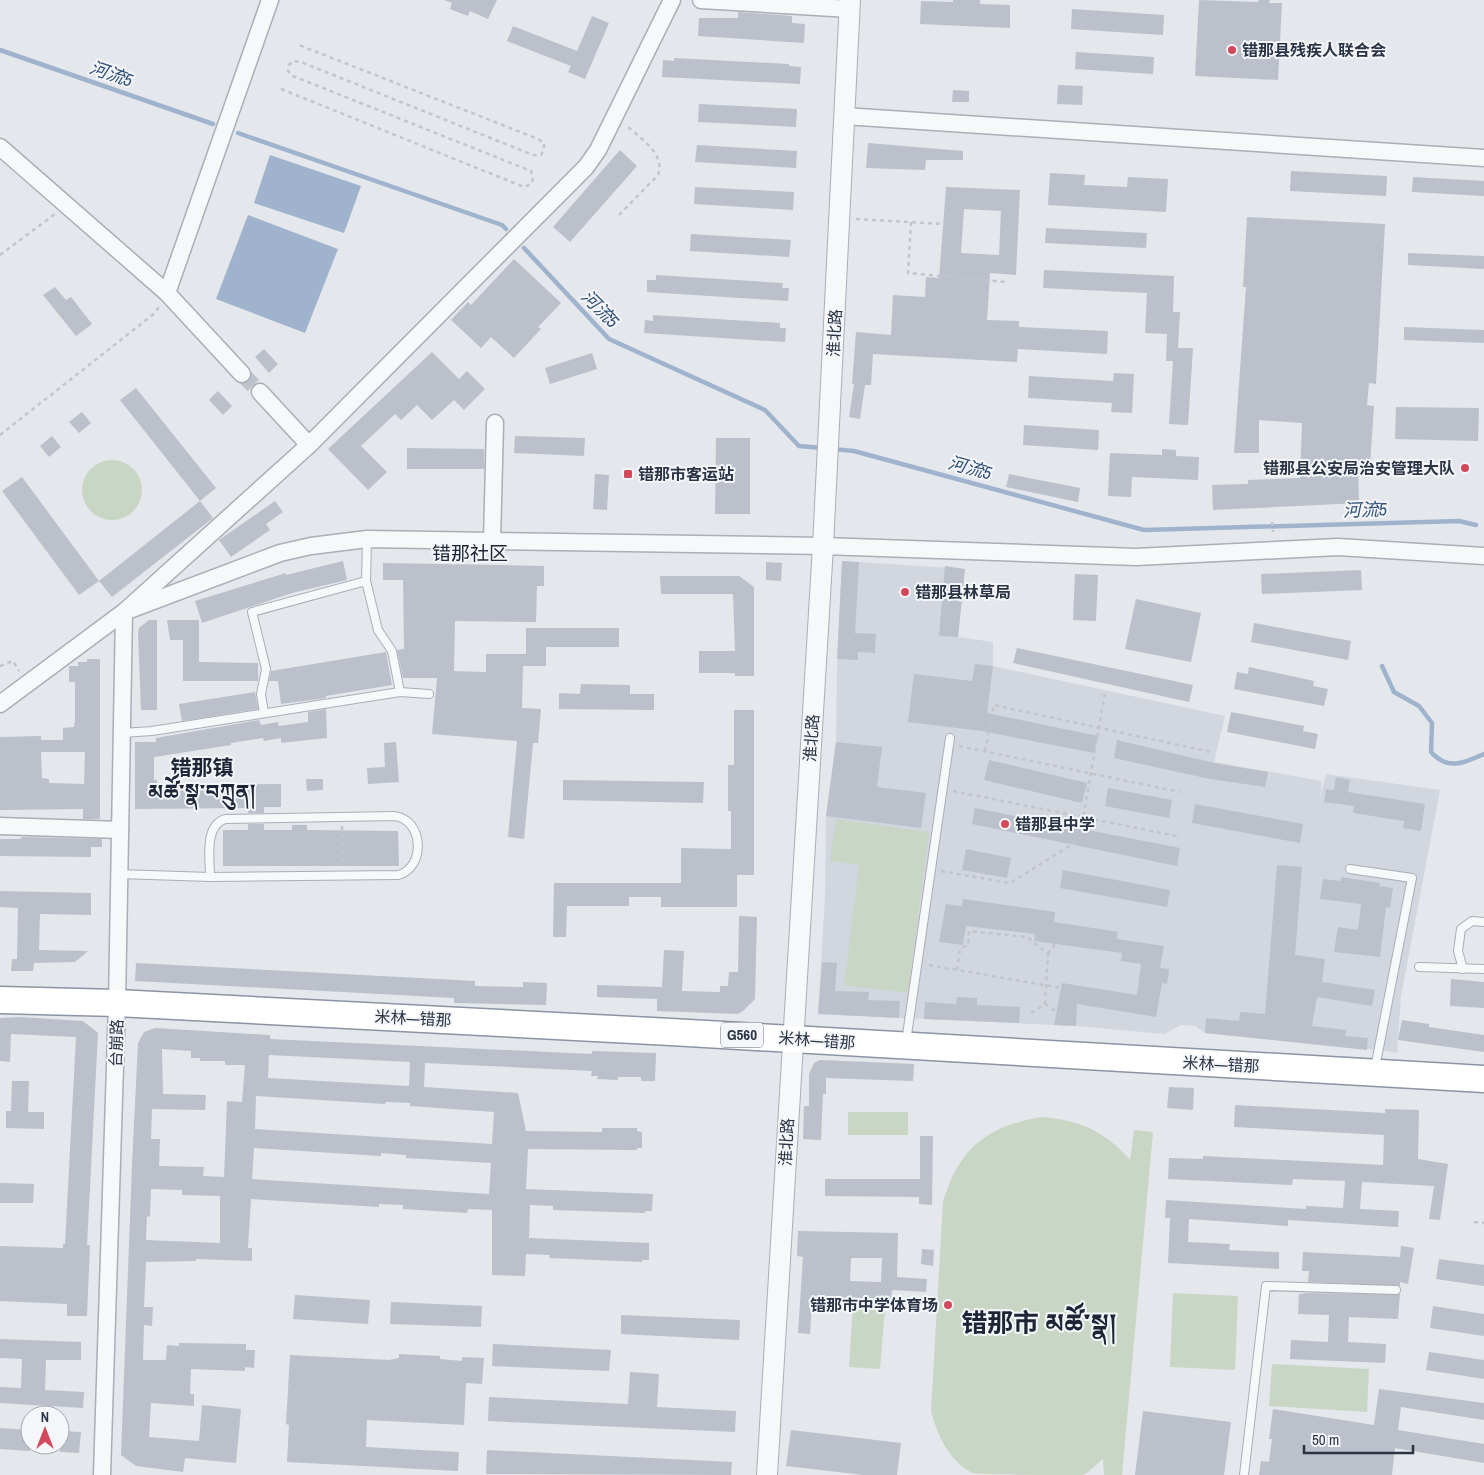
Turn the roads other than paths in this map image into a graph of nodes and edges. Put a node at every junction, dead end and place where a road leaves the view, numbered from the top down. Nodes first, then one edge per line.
1 (270, 0) edge
2 (672, 0) edge
3 (700, 0) edge
4 (850, 5) edge
5 (844, 116) junction
6 (0, 147) edge
7 (1484, 158) edge
8 (167, 293) junction
9 (242, 374) tunnel mouth
10 (260, 392) tunnel mouth
11 (495, 422) dead end
12 (309, 445) junction
13 (367, 539) junction
14 (492, 541) junction
15 (823, 546) junction
16 (1484, 556) edge
17 (366, 581) junction
18 (124, 612) junction
19 (400, 692) junction
20 (429, 694) dead end
21 (0, 704) edge
22 (264, 713) junction
23 (122, 733) junction
24 (950, 741) road end
25 (0, 826) edge
26 (120, 830) junction
27 (1350, 869) dead end
28 (119, 874) junction
29 (210, 877) junction
30 (1484, 922) edge
31 (1419, 967) dead end
32 (1463, 969) junction
33 (1484, 969) edge
34 (0, 1000) edge
35 (117, 1003) junction
36 (792, 1038) junction
37 (906, 1046) junction
38 (1374, 1073) junction
39 (1484, 1079) edge
40 (1396, 1290) dead end
41 (102, 1475) edge
42 (766, 1475) edge
43 (1244, 1475) edge

1 - 8 street
2 - 12 street
3 - 4 street
4 - 5 street, 淮北路
5 - 7 street
5 - 15 street, 淮北路
6 - 8 street
8 - 9 street
10 - 12 street
11 - 14 street
12 - 18 street
13 - 14 street
13 - 17 lane
13 - 18 street
14 - 15 street
15 - 16 street
15 - 36 street, 淮北路
17 - 19 lane
17 - 22 lane
18 - 21 street
18 - 23 street, 台崩路
19 - 20 lane
19 - 22 lane
22 - 23 lane
23 - 26 street, 台崩路
24 - 37 lane
25 - 26 street
26 - 28 street, 台崩路
27 - 38 lane
28 - 29 lane
28 - 35 street, 台崩路
29 - 29 lane
30 - 32 lane
31 - 32 lane
32 - 33 lane
34 - 35 highway, 米林—错那 / G560
35 - 36 highway, 米林—错那 / G560
35 - 41 street, 台崩路
36 - 37 highway, 米林—错那 / G560
36 - 42 street, 淮北路
37 - 38 highway, 米林—错那 / G560
38 - 39 highway, 米林—错那 / G560
40 - 43 lane

